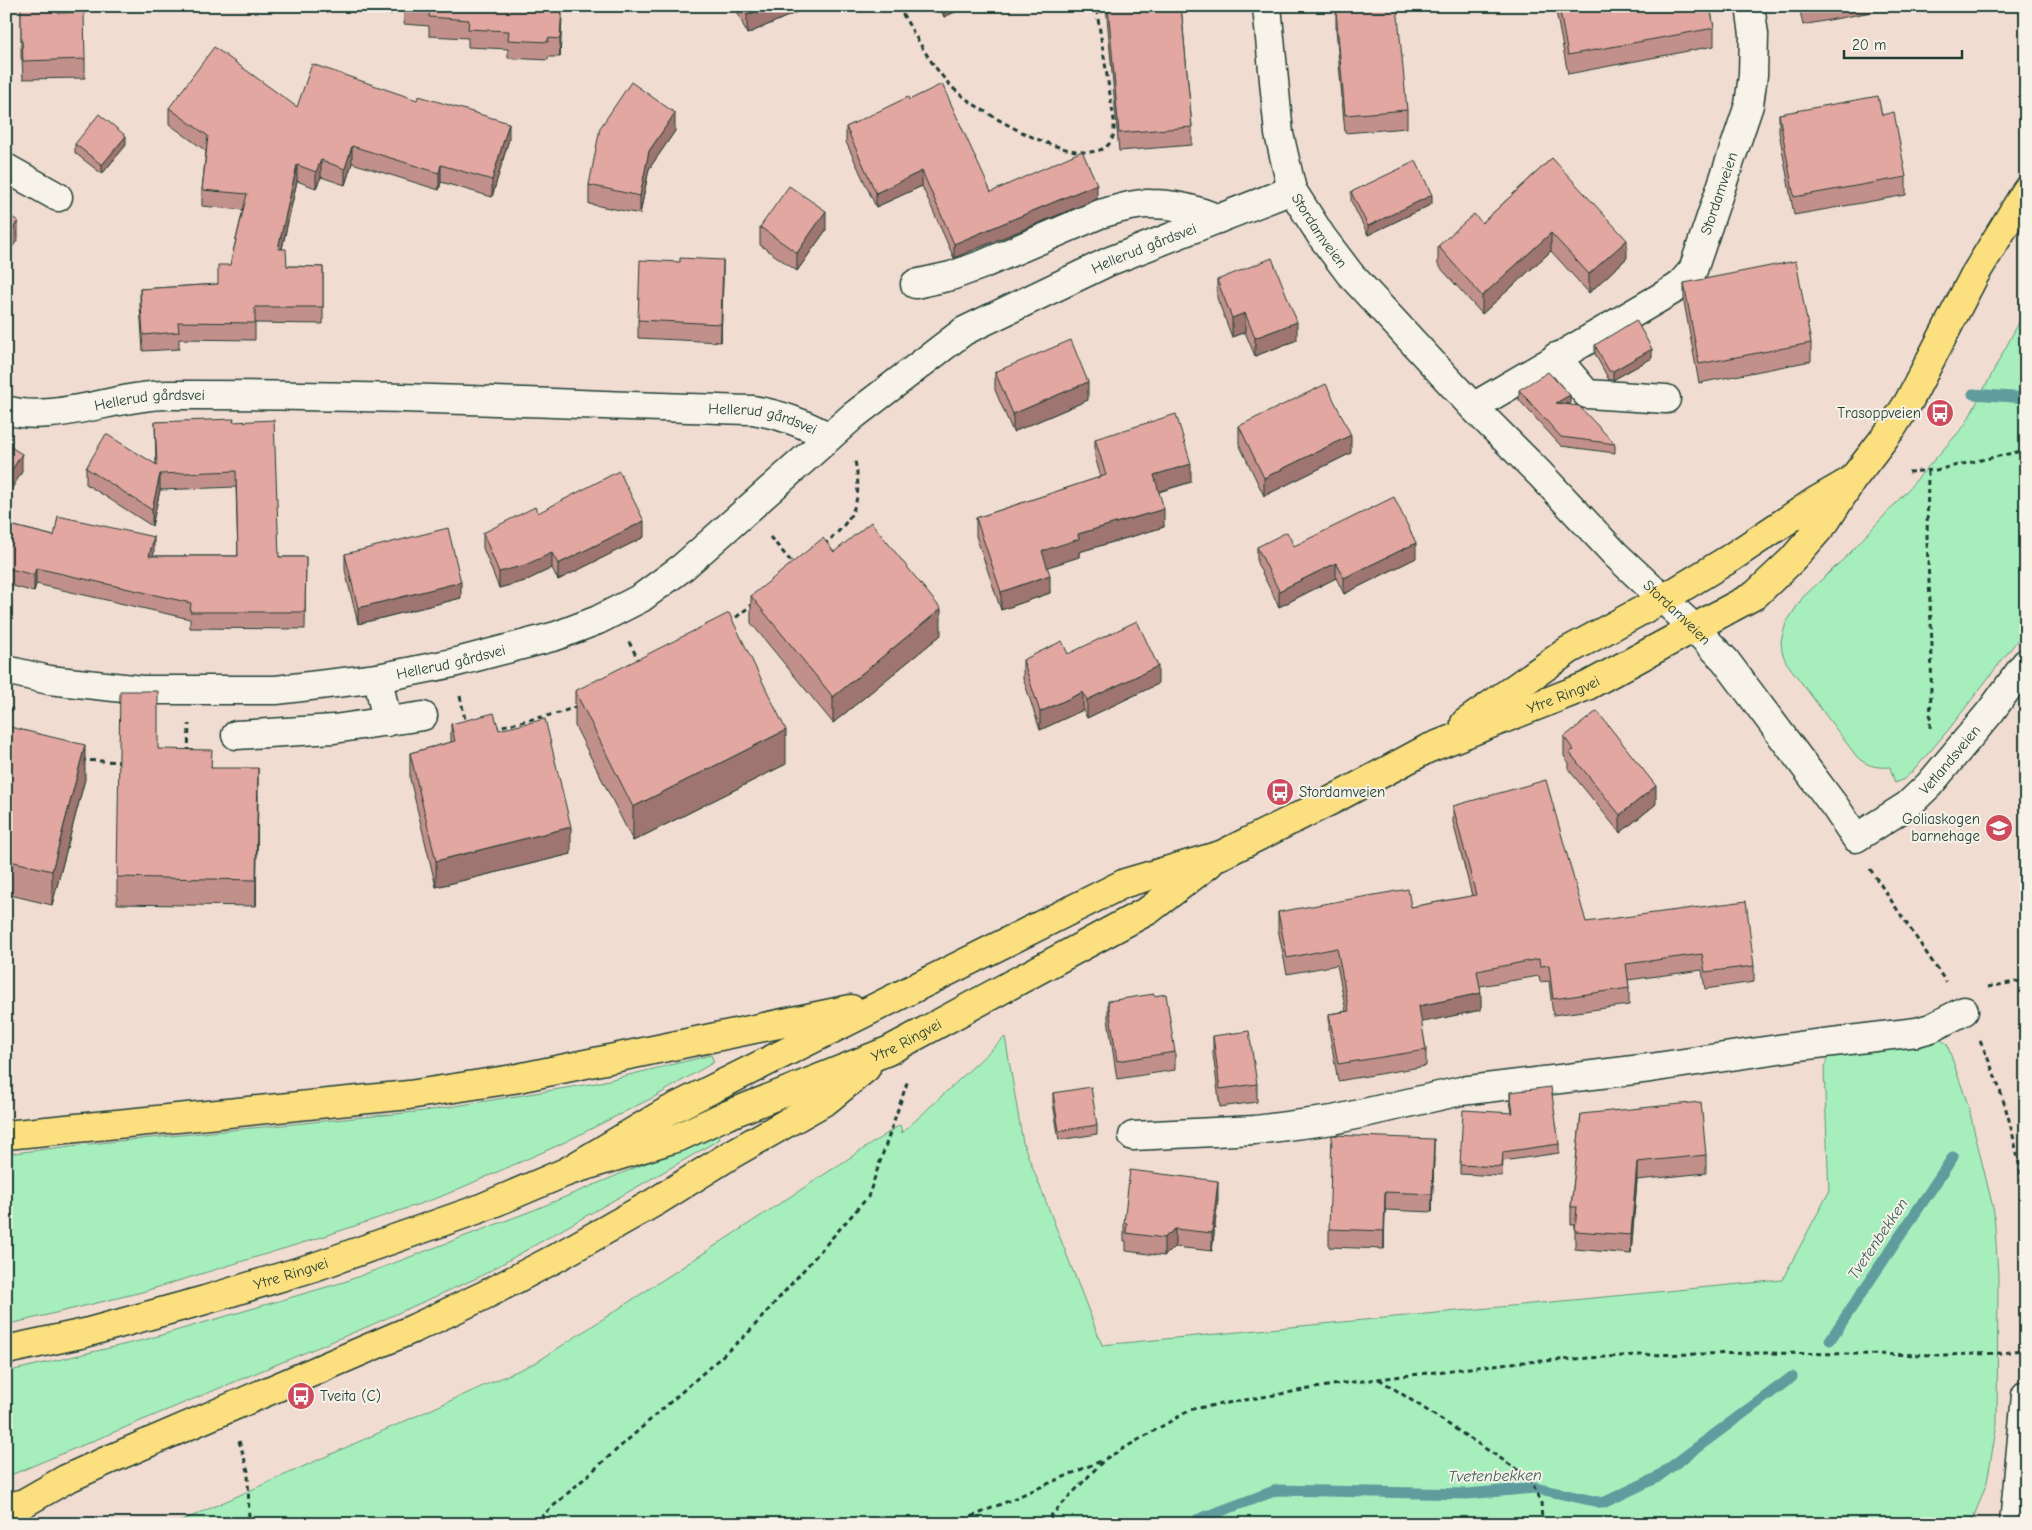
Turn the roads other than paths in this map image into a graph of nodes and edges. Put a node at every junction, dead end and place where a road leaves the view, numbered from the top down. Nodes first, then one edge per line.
1 (1267, 6) edge
2 (1750, 6) edge
3 (6, 168) edge
4 (1292, 190) junction
5 (2026, 191) edge
6 (58, 197) dead end
7 (1218, 219) junction
8 (915, 284) dead end
9 (1556, 357) junction
10 (1666, 399) dead end
11 (1473, 407) junction
12 (6, 410) edge
13 (829, 437) junction
14 (1852, 480) junction
15 (1663, 599) junction
16 (1693, 627) junction
17 (2026, 663) edge
18 (6, 670) edge
19 (378, 678) junction
20 (276, 690) junction
21 (423, 716) dead end
22 (387, 722) junction
23 (278, 733) junction
24 (236, 735) dead end
25 (1426, 749) junction
26 (1856, 838) joint
27 (1220, 855) junction
28 (887, 1002) junction
29 (1964, 1011) dead end
30 (888, 1051) junction
31 (6, 1135) edge
32 (1133, 1136) dead end
33 (566, 1172) junction
34 (6, 1350) edge
35 (2026, 1394) edge
36 (14, 1511) edge
37 (2014, 1524) edge

1 - 4 street, Stordamveien
2 - 9 street, Stordamveien
3 - 6 street
4 - 7 street, Hellerud gårdsvei
4 - 11 street, Stordamveien
5 - 14 main road
7 - 8 street
7 - 13 street, Hellerud gårdsvei
9 - 10 street
9 - 11 street, Stordamveien
11 - 15 street, Stordamveien
12 - 13 street, Hellerud gårdsvei
13 - 19 street, Hellerud gårdsvei
14 - 15 main road
14 - 16 main road
15 - 16 street, Stordamveien
15 - 25 main road, Ytre Ringvei
16 - 25 main road, Ytre Ringvei
16 - 26 street, Stordamveien
17 - 26 street, Vetlandsveien
18 - 20 street, Hellerud gårdsvei
19 - 20 street, Hellerud gårdsvei
19 - 22 street
20 - 23 street
21 - 22 street
22 - 23 street
23 - 24 street
25 - 27 main road, Ytre Ringvei
27 - 28 main road, Ytre Ringvei
27 - 30 main road, Ytre Ringvei
28 - 31 main road
28 - 33 main road, Ytre Ringvei
29 - 32 street
30 - 33 main road, Ytre Ringvei
30 - 36 main road
33 - 34 main road, Ytre Ringvei
35 - 37 street

